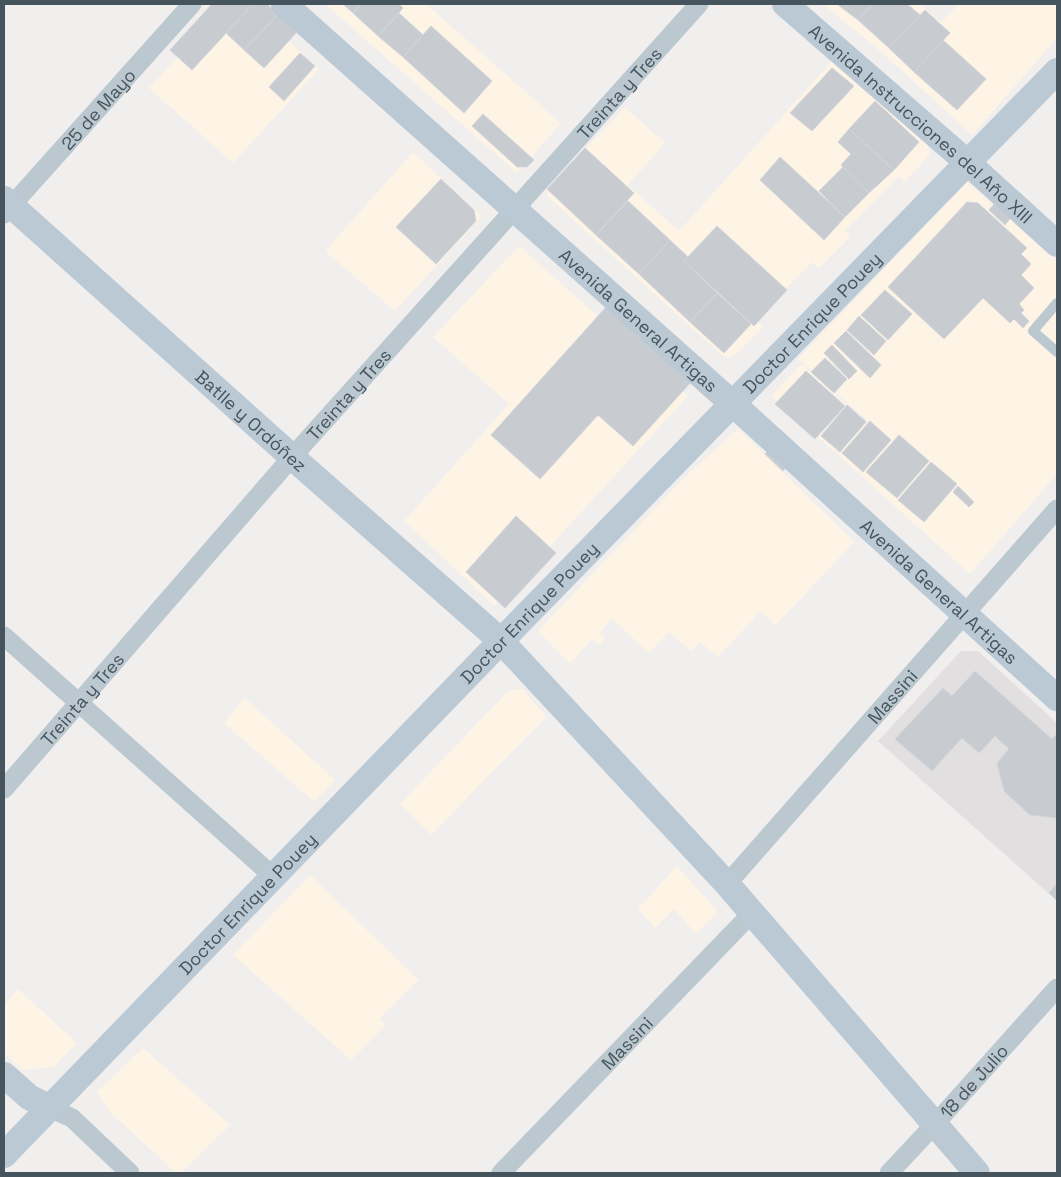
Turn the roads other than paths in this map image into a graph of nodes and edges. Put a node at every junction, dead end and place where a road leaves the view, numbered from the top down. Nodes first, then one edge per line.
1 (192, 4) edge
2 (284, 4) edge
3 (699, 4) edge
4 (785, 4) edge
5 (1057, 72) edge
6 (968, 163) junction
7 (6, 206) edge
8 (516, 210) junction
9 (1057, 244) edge
10 (1057, 303) edge
11 (1057, 352) edge
12 (733, 404) junction
13 (292, 458) junction
14 (1057, 509) edge
15 (964, 614) junction
16 (4, 636) edge
17 (501, 641) junction
18 (1057, 698) edge
19 (79, 704) junction
20 (4, 789) edge
21 (274, 877) junction
22 (728, 884) junction
23 (752, 913) junction
24 (1057, 988) edge
25 (4, 1076) edge
26 (50, 1108) junction
27 (936, 1124) junction
28 (4, 1155) edge
29 (130, 1173) edge
30 (501, 1173) edge
31 (888, 1173) edge
32 (977, 1173) edge

1 - 7 street, 25 de Mayo
2 - 8 street, Avenida General Artigas
3 - 8 street, Treinta y Tres
4 - 6 street, Avenida Instrucciones del Año XIII
5 - 6 street, Doctor Enrique Pouey
6 - 9 street, Avenida Instrucciones del Año XIII
6 - 12 street, Doctor Enrique Pouey
7 - 13 street, Batlle y Ordóñez
8 - 12 street, Avenida General Artigas
8 - 13 street, Treinta y Tres
10 - 11 lane
12 - 15 street, Avenida General Artigas
12 - 17 street, Doctor Enrique Pouey
13 - 17 street, Batlle y Ordóñez
13 - 19 street, Treinta y Tres
14 - 15 street, Massini
15 - 18 street, Avenida General Artigas
15 - 22 street, Massini
16 - 19 street
17 - 21 street, Doctor Enrique Pouey
17 - 22 street, Batlle y Ordóñez
19 - 20 street, Treinta y Tres
19 - 21 street
21 - 26 street, Doctor Enrique Pouey
22 - 23 street, Batlle y Ordóñez
23 - 27 street, Batlle y Ordóñez
23 - 30 street, Massini
24 - 27 street, 18 de Julio
25 - 26 street
26 - 28 street, Doctor Enrique Pouey
26 - 29 street
27 - 31 street, 18 de Julio
27 - 32 street, Batlle y Ordóñez

